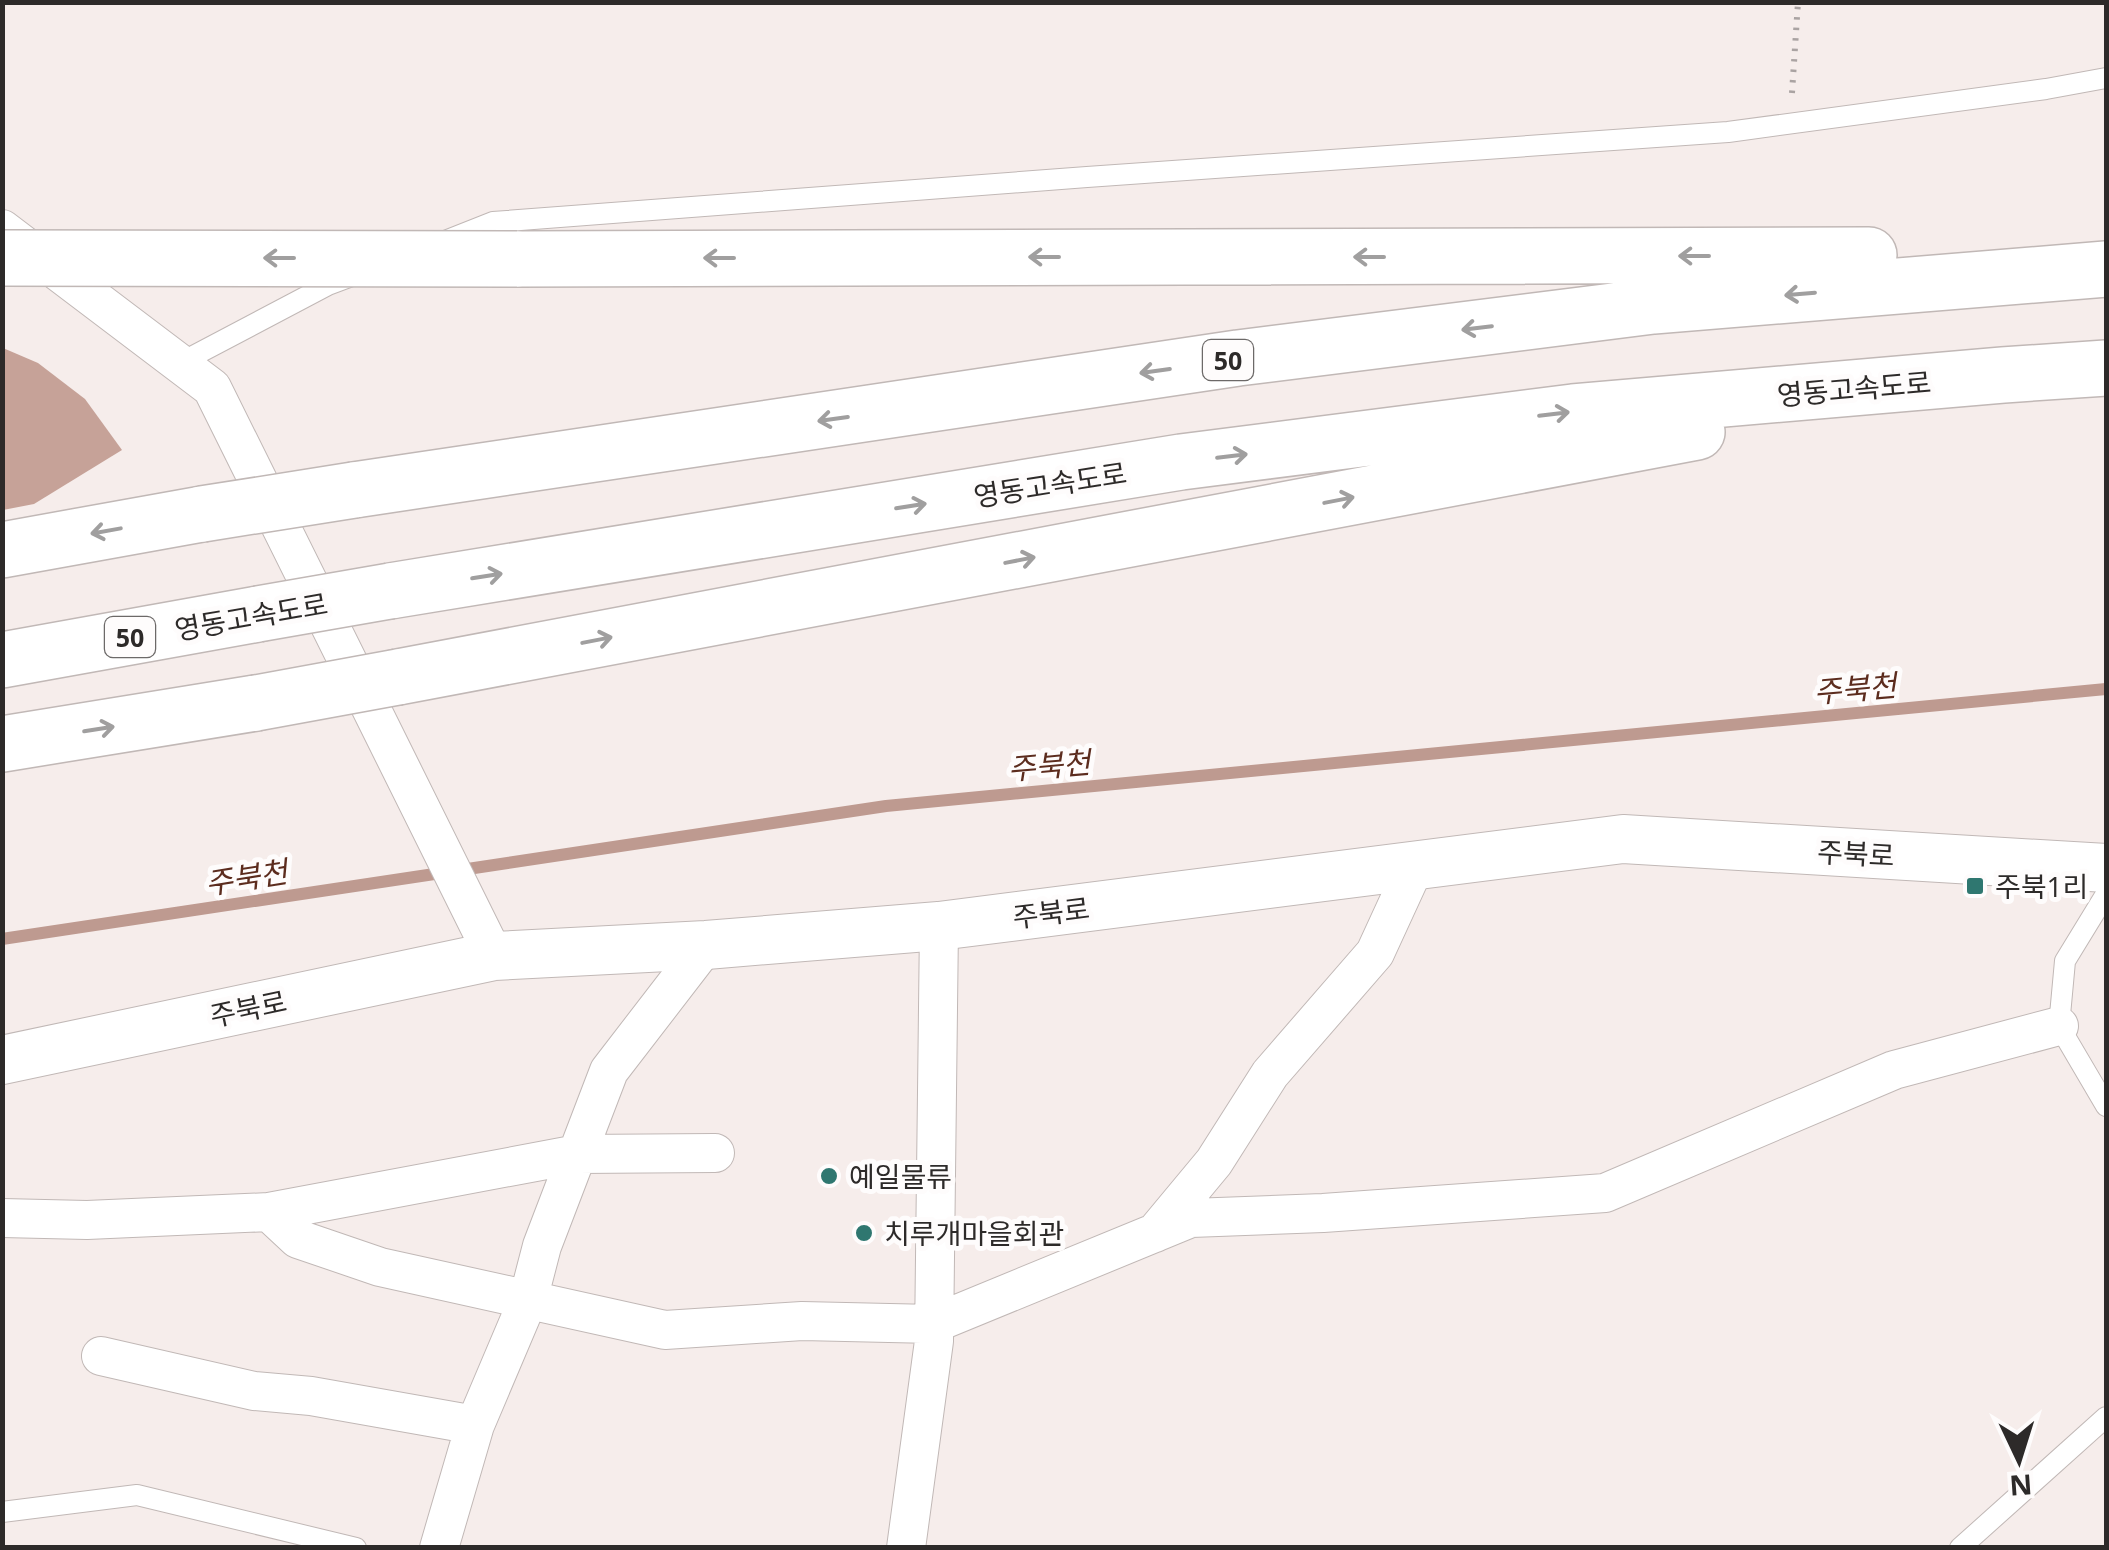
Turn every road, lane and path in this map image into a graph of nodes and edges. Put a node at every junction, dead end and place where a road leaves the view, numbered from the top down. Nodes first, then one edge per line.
1 (1798, 2) edge
2 (2106, 78) edge
3 (1790, 124) junction
4 (2, 229) edge
5 (2106, 255) edge
6 (2, 258) edge
7 (2106, 269) edge
8 (180, 363) junction
9 (2106, 368) edge
10 (2002, 375) junction
11 (2, 550) edge
12 (2, 660) edge
13 (2, 744) edge
14 (1415, 866) junction
15 (2106, 868) edge
16 (2106, 894) edge
17 (939, 926) junction
18 (483, 936) junction
19 (706, 945) junction
20 (2059, 1026) junction
21 (2, 1060) edge
22 (2106, 1106) edge
23 (715, 1153) dead end
24 (578, 1154) junction
25 (269, 1212) junction
26 (2, 1218) edge
27 (1154, 1233) junction
28 (528, 1300) junction
29 (933, 1324) junction
30 (100, 1356) dead end
31 (2106, 1417) edge
32 (475, 1425) junction
33 (2, 1512) edge
34 (356, 1548) edge
35 (439, 1548) edge
36 (906, 1548) edge
37 (1960, 1548) edge

1 - 3 path
2 - 3 lane
3 - 8 lane
4 - 8 street
5 -> 6 highway, bridge
7 -> 11 highway, 50, bridge
8 - 18 street
9 - 10 highway, 영동고속도로 / 50
12 -> 10 highway, 영동고속도로 / 50, bridge
13 -> 10 highway, bridge
14 - 15 street, 주북로
14 - 17 street, 주북로
14 - 27 street
16 - 20 lane
17 - 19 street, 주북로
17 - 29 street
18 - 19 street, 주북로
18 - 21 street, 주북로
19 - 24 street
20 - 22 lane
20 - 27 street
23 - 24 street
24 - 25 street
24 - 28 street
25 - 26 street
25 - 28 street
27 - 29 street
28 - 29 street
28 - 32 street
29 - 36 street
30 - 32 street
31 - 37 lane
32 - 35 street
33 - 34 lane

